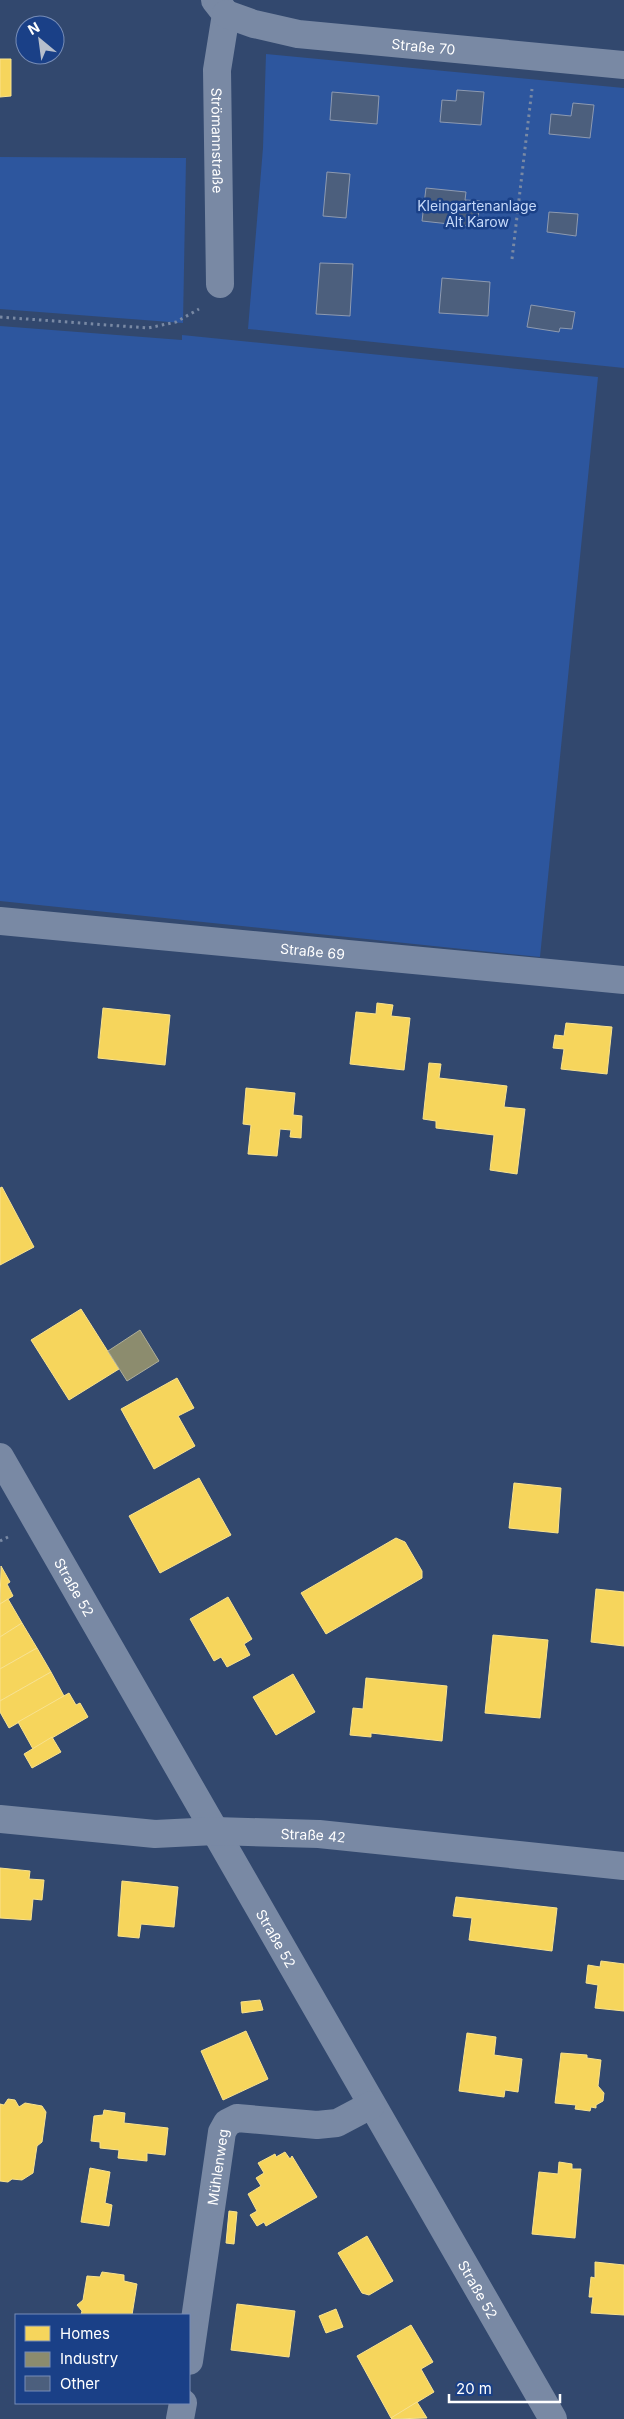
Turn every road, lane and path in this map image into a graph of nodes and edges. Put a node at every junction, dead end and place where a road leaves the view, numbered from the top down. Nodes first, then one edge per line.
1 (220, 7) edge
2 (536, 56) junction
3 (624, 65) edge
4 (512, 260) dead end
5 (220, 284) joint
6 (0, 317) edge
7 (0, 921) edge
8 (624, 980) edge
9 (0, 1457) edge
10 (0, 1819) edge
11 (214, 1832) junction
12 (624, 1866) edge
13 (371, 2105) junction
14 (190, 2354) edge
15 (183, 2404) edge
16 (180, 2419) edge
17 (553, 2419) edge

1 - 2 street, Straße 70
1 - 5 street, Strömannstraße
2 - 3 street, Straße 70
2 - 4 path
5 - 6 path
7 - 8 street, Straße 69
9 - 11 street, Straße 52
10 - 11 street, Straße 42
11 - 12 street, Straße 42
11 - 13 street, Straße 52
13 - 14 street, Mühlenweg
13 - 17 street, Straße 52
15 - 16 street

